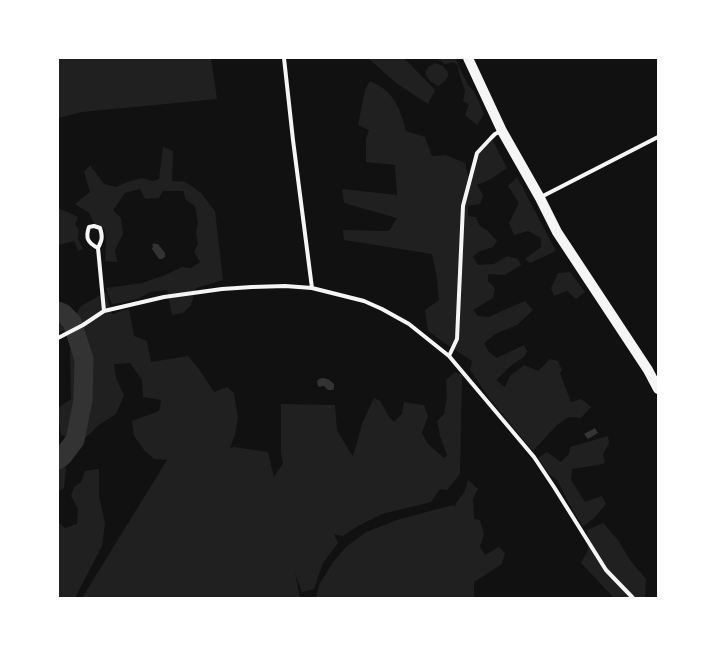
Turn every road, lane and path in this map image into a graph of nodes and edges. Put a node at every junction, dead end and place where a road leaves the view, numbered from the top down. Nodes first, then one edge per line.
1 (284, 58) edge
2 (468, 58) edge
3 (502, 131) junction
4 (658, 137) edge
5 (540, 198) junction
6 (98, 248) junction
7 (312, 288) junction
8 (104, 311) junction
9 (58, 338) edge
10 (449, 356) junction
11 (658, 389) edge
12 (633, 598) edge

1 - 7 street
2 - 3 main road
3 - 5 main road
3 - 10 street
4 - 5 street
5 - 11 main road
6 - 6 street
6 - 8 street
7 - 8 street
7 - 10 street
8 - 9 street
10 - 12 street

